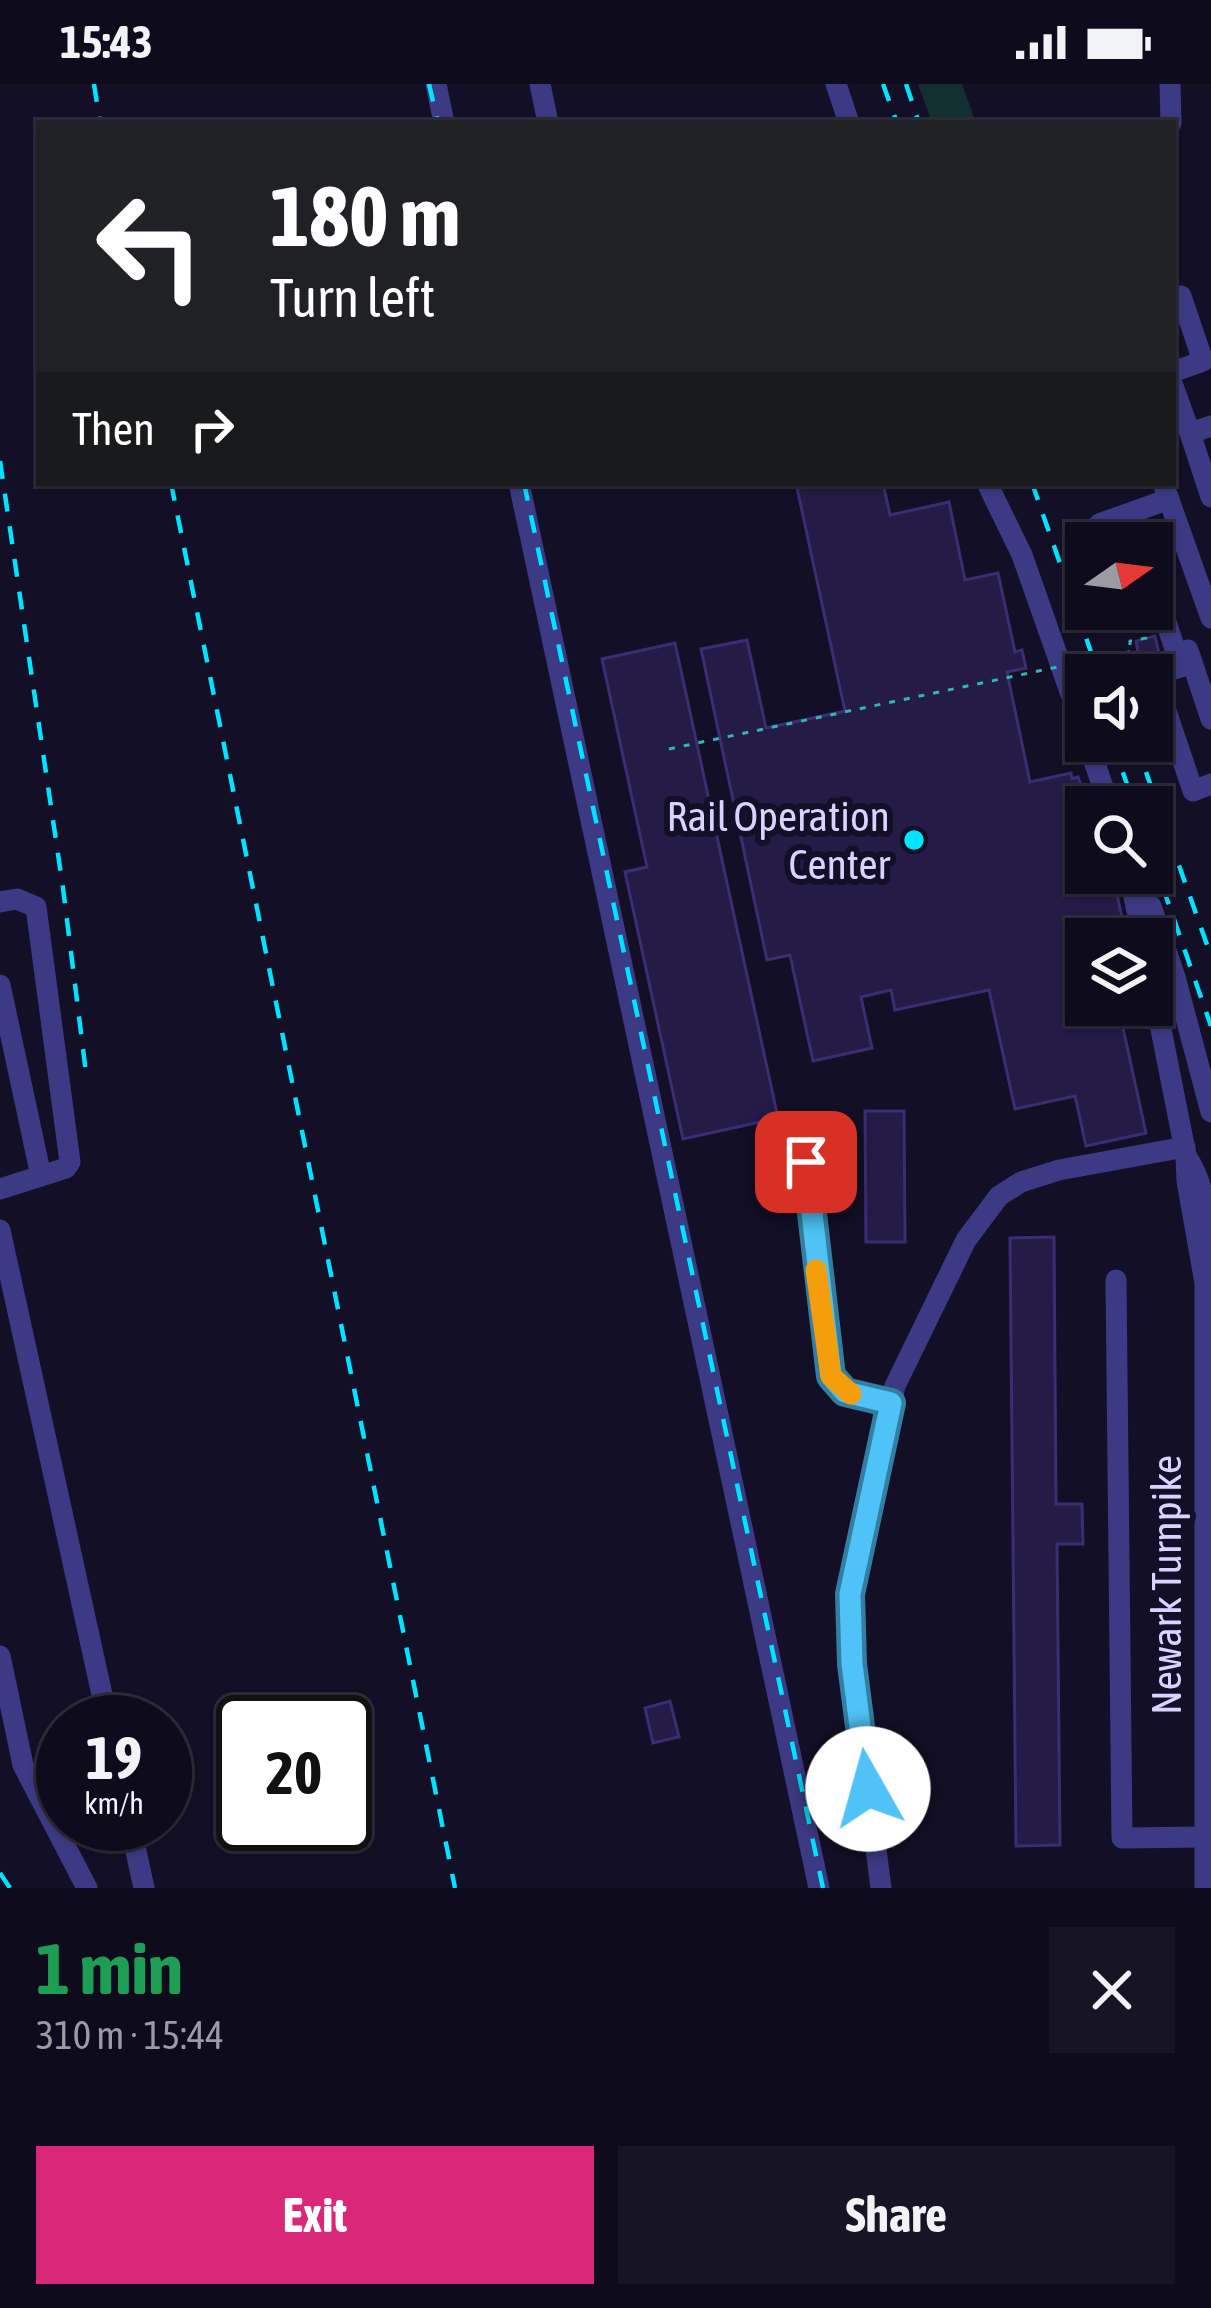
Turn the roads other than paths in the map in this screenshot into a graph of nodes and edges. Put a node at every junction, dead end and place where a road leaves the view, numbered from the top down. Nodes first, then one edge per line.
1 (436, 84) edge
2 (540, 84) edge
3 (836, 84) edge
4 (1170, 84) edge
5 (443, 120) edge
6 (547, 120) edge
7 (848, 120) edge
8 (1171, 120) edge
9 (1181, 296) dead end
10 (1208, 366) edge
11 (1176, 371) edge
12 (1176, 391) edge
13 (1200, 430) edge
14 (520, 486) edge
15 (988, 486) edge
16 (1166, 491) edge
17 (1211, 497) edge
18 (1129, 514) junction
19 (1106, 522) edge
20 (1132, 522) edge
21 (1210, 615) edge
22 (1173, 630) edge
23 (1185, 659) junction
24 (1065, 676) edge
25 (1211, 719) edge
26 (1211, 784) edge
27 (1133, 894) edge
28 (0, 902) edge
29 (1136, 908) junction
30 (1138, 918) edge
31 (0, 985) edge
32 (1162, 1026) edge
33 (1211, 1112) edge
34 (1194, 1157) edge
35 (806, 1162) dead end
36 (41, 1176) junction
37 (0, 1189) edge
38 (0, 1230) edge
39 (1116, 1280) dead end
40 (891, 1403) junction
41 (0, 1655) edge
42 (102, 1695) edge
43 (1204, 1837) junction
44 (136, 1851) edge
45 (87, 1888) edge
46 (144, 1888) edge
47 (819, 1888) edge
48 (881, 1888) edge
49 (1204, 1888) edge

1 - 5 street
2 - 6 street
3 - 7 street
4 - 8 street
9 - 10 street
10 - 11 street
12 - 13 street
13 - 17 street
14 - 47 street
15 - 24 street
16 - 18 street
16 - 21 street
18 - 19 street
18 - 20 street
21 - 23 street
22 - 23 street
23 - 25 street
23 - 26 street
27 - 29 street
28 - 36 street
29 - 30 street
29 - 33 street
31 - 36 street
32 - 34 street, Newark Turnpike
34 - 40 street
34 - 43 street, Newark Turnpike
35 - 40 street
36 - 37 street
38 - 42 street
39 - 43 street
40 - 48 street
41 - 45 street
43 - 49 street, Newark Turnpike
44 - 46 street

